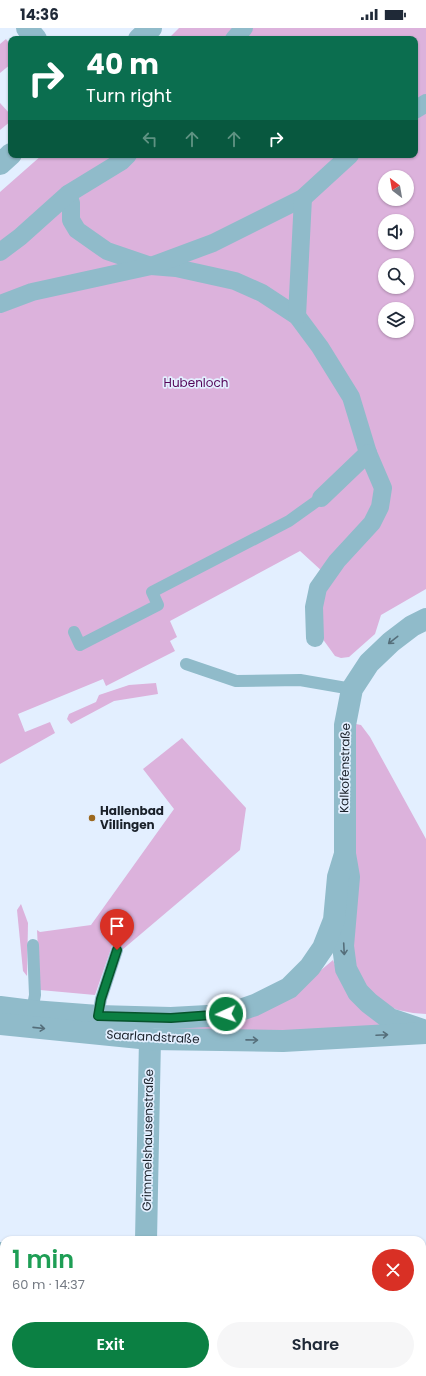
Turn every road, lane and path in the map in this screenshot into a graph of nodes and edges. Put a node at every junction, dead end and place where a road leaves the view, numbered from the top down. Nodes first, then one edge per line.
1 (27, 28) edge
2 (151, 28) edge
3 (244, 28) edge
4 (34, 36) edge
5 (143, 36) edge
6 (237, 36) edge
7 (8, 157) edge
8 (125, 158) edge
9 (347, 158) edge
10 (0, 164) edge
11 (68, 194) junction
12 (303, 198) junction
13 (0, 252) edge
14 (151, 266) junction
15 (0, 304) edge
16 (296, 316) junction
17 (368, 453) junction
18 (321, 498) joint
19 (426, 619) edge
20 (74, 632) dead end
21 (315, 638) dead end
22 (186, 664) dead end
23 (352, 689) junction
24 (345, 854) junction
25 (33, 945) dead end
26 (117, 950) dead end
27 (289, 988) joint
28 (0, 1006) edge
29 (32, 1011) junction
30 (98, 1016) junction
31 (0, 1024) edge
32 (426, 1032) edge
33 (150, 1039) junction
34 (146, 1236) edge

1 - 4 street
2 - 5 street
3 - 6 street
7 - 10 street
8 - 11 street
9 - 12 street
11 - 13 street
11 - 14 street
12 - 14 street
12 - 16 street
14 - 15 street
14 - 16 street
16 - 17 street
17 - 18 street
17 - 21 street
18 - 20 lane
19 -> 23 street, Kalkofenstraße
22 - 23 lane
23 - 24 street, Kalkofenstraße
24 - 27 street, Kalkofenstraße
24 -> 32 street, Kalkofenstraße
25 - 29 lane
26 - 30 lane
27 - 30 street, Saarlandstraße
28 - 29 street, Saarlandstraße
29 - 30 street, Saarlandstraße
31 -> 33 street, Saarlandstraße
33 -> 32 street, Saarlandstraße
33 - 34 street, Grimmelshausenstraße

